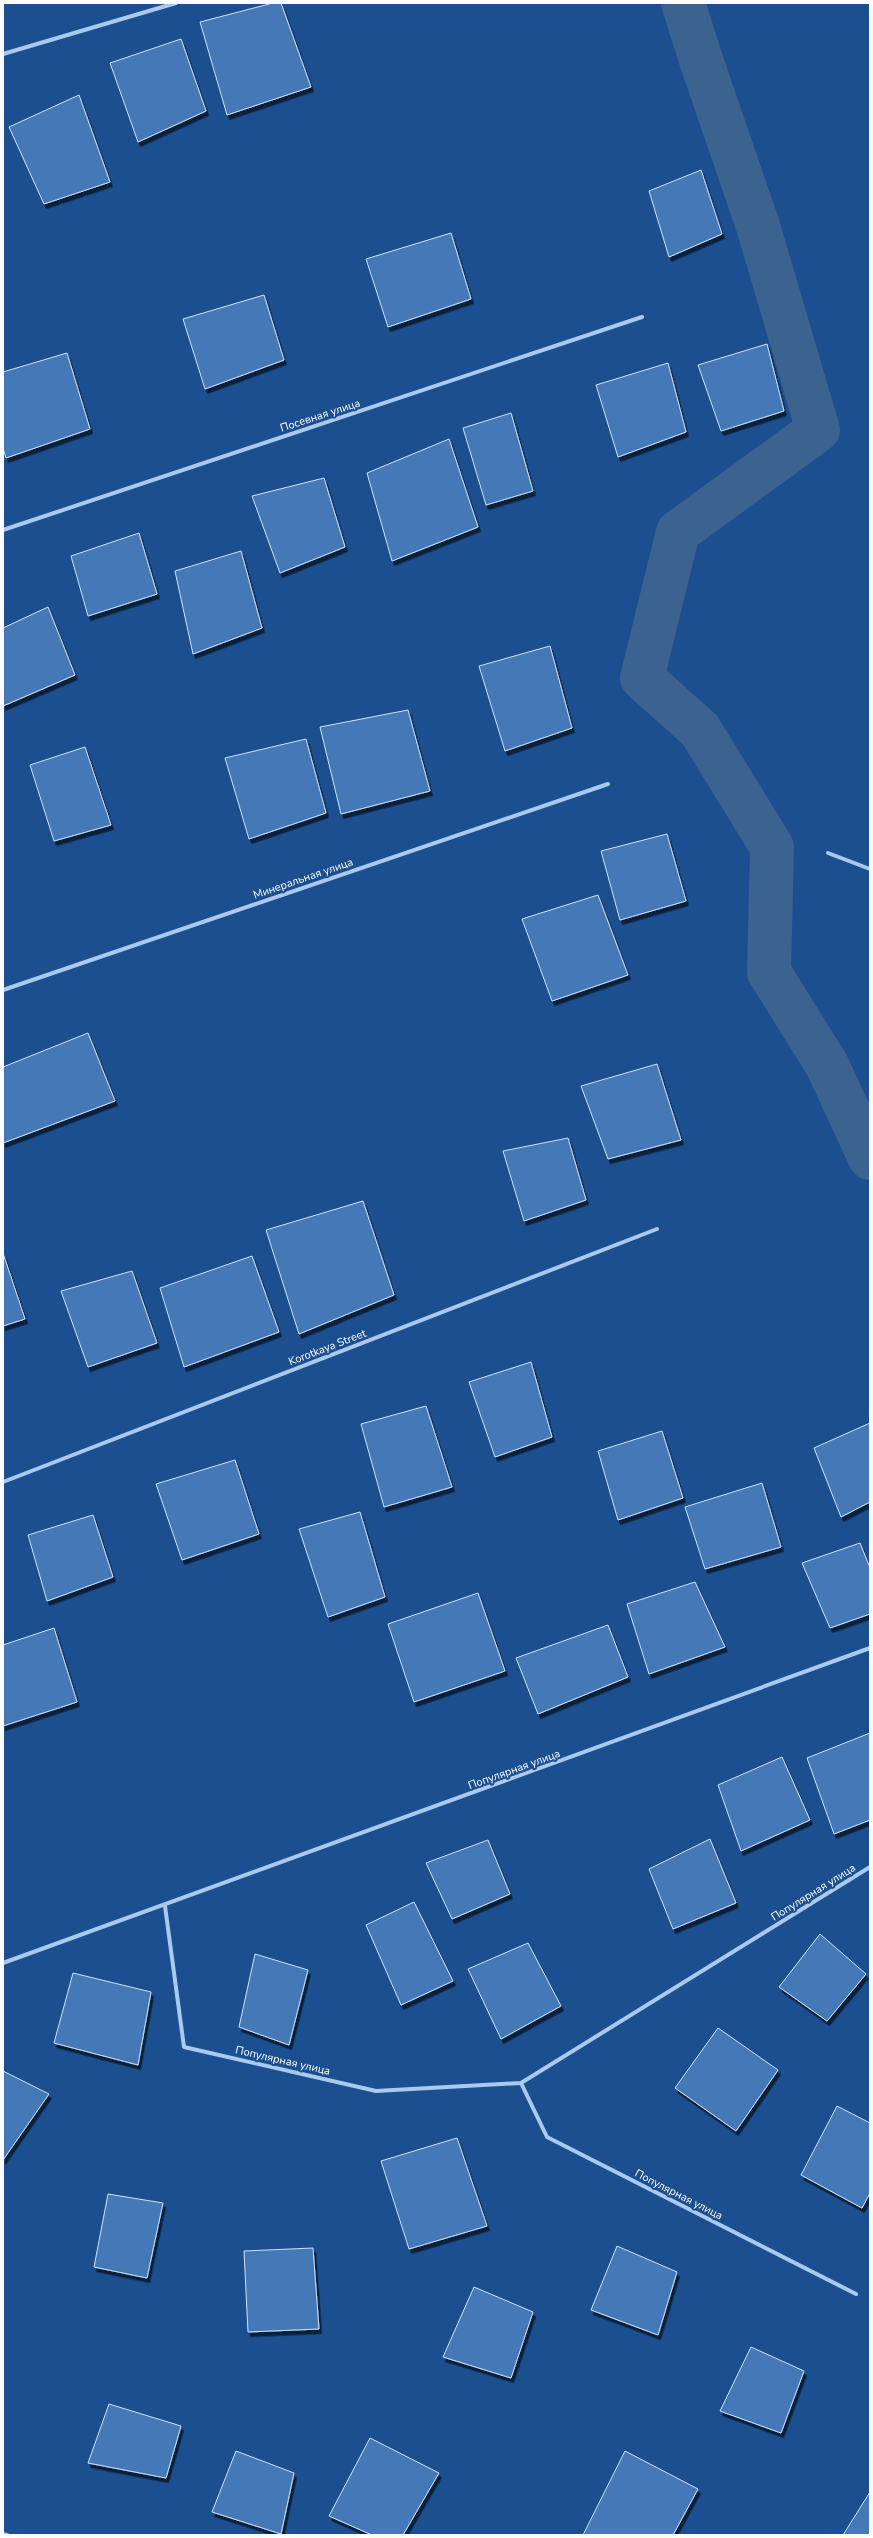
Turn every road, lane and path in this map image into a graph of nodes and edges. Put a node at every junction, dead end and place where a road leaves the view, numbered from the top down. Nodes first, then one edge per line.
1 (176, 3) edge
2 (3, 54) edge
3 (642, 317) dead end
4 (3, 530) edge
5 (608, 784) dead end
6 (828, 853) dead end
7 (870, 869) edge
8 (3, 990) edge
9 (657, 1229) dead end
10 (3, 1482) edge
11 (870, 1648) edge
12 (870, 1867) edge
13 (165, 1906) junction
14 (3, 1963) edge
15 (521, 2083) junction
16 (856, 2294) dead end
17 (3, 2534) edge
18 (7, 2535) edge

1 - 2 street
3 - 4 street, Посевная улица
5 - 8 street, Минеральная улица
6 - 7 street
9 - 10 street, Korotkaya Street
11 - 13 street, Популярная улица
12 - 15 street, Популярная улица
13 - 14 street, Популярная улица
13 - 15 street, Популярная улица
15 - 16 street, Популярная улица
17 - 18 street

